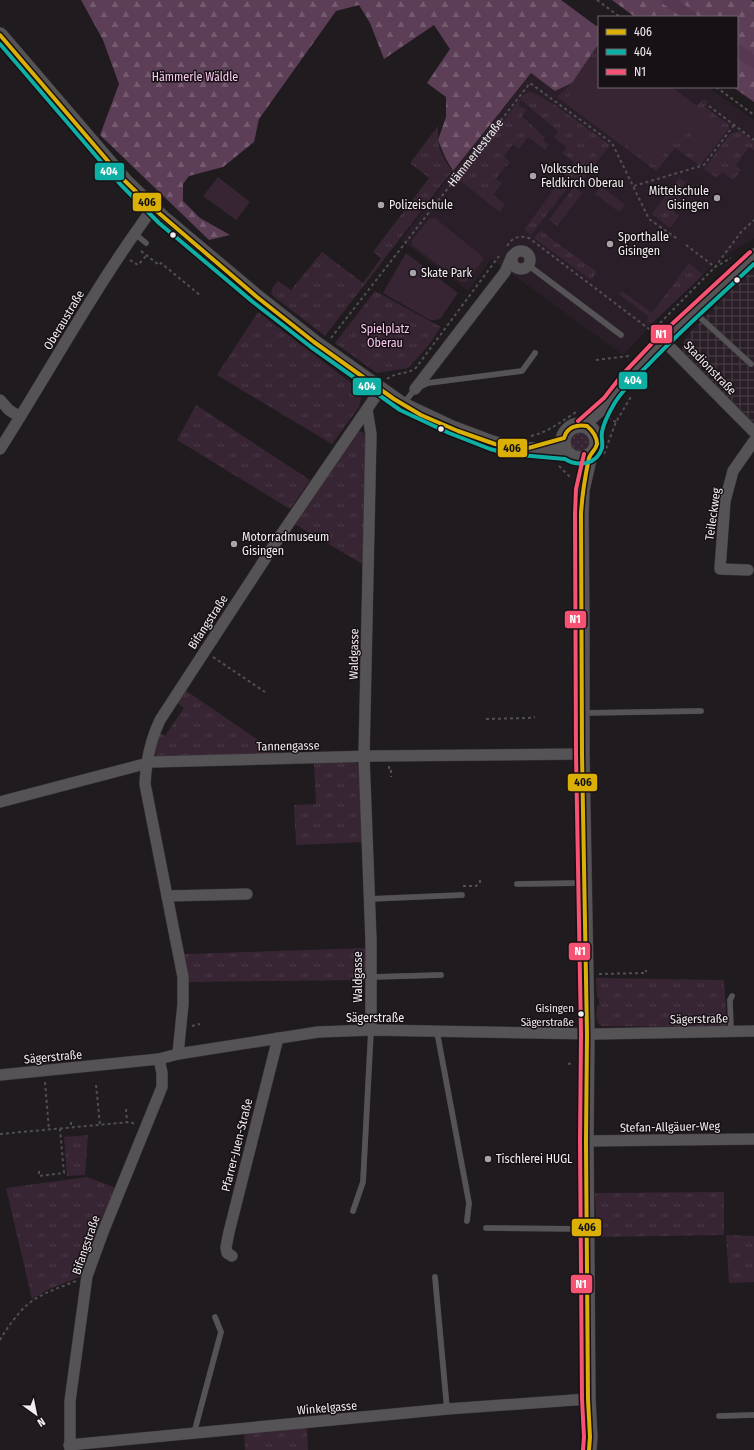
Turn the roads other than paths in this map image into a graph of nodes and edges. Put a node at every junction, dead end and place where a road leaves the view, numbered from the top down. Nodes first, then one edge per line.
1 (0, 35) edge
2 (153, 208) junction
3 (132, 236) junction
4 (146, 243) dead end
5 (507, 254) junction
6 (754, 256) edge
7 (523, 267) junction
8 (505, 272) junction
9 (694, 312) junction
10 (621, 335) dead end
11 (663, 340) junction
12 (535, 353) dead end
13 (751, 364) dead end
14 (383, 385) junction
15 (415, 389) junction
16 (0, 400) edge
17 (608, 402) junction
18 (403, 405) junction
19 (367, 410) junction
20 (20, 417) junction
21 (579, 418) junction
22 (754, 432) edge
23 (595, 433) junction
24 (754, 441) edge
25 (0, 448) edge
26 (567, 449) junction
27 (596, 458) junction
28 (582, 490) junction
29 (748, 570) dead end
30 (700, 711) dead end
31 (582, 713) junction
32 (582, 754) junction
33 (364, 757) junction
34 (146, 763) junction
35 (0, 802) edge
36 (584, 883) junction
37 (517, 884) dead end
38 (247, 894) dead end
39 (462, 895) road end
40 (167, 896) junction
41 (369, 899) junction
42 (441, 975) dead end
43 (372, 977) junction
44 (732, 996) dead end
45 (371, 1030) junction
46 (754, 1031) edge
47 (437, 1032) junction
48 (731, 1032) junction
49 (587, 1034) junction
50 (278, 1038) junction
51 (178, 1054) junction
52 (159, 1059) junction
53 (0, 1075) edge
54 (754, 1139) edge
55 (586, 1141) junction
56 (353, 1211) dead end
57 (467, 1221) dead end
58 (486, 1228) dead end
59 (587, 1229) junction
60 (232, 1256) dead end
61 (435, 1277) dead end
62 (215, 1317) dead end
63 (588, 1399) junction
64 (447, 1409) junction
65 (754, 1415) edge
66 (719, 1416) dead end
67 (194, 1433) junction
68 (70, 1448) edge
69 (588, 1450) edge

1 - 2 main road
2 - 3 street, Oberaustraße
2 - 14 main road
3 - 4 lane
3 - 20 street, Oberaustraße
5 - 7 street
5 - 7 street
5 - 8 street
6 - 9 main road
7 - 8 street
7 - 10 lane
8 - 15 street
9 - 11 main road
9 - 13 lane
11 - 17 main road
11 - 22 street, Stadionstraße
12 - 15 lane
14 - 18 main road
14 - 19 street, Bifangstraße
15 - 18 lane
16 - 20 street
17 - 21 main road
17 - 23 main road
18 - 26 main road
19 - 33 street, Waldgasse
19 - 34 street, Bifangstraße
20 - 25 street, Oberaustraße
21 - 23 main road
21 - 26 main road
23 - 27 main road
24 - 29 street, Teileckweg
26 - 27 main road
26 - 28 main road
27 - 28 main road
28 - 31 main road
30 - 31 lane
31 - 32 main road
32 - 33 street, Tannengasse
32 - 36 main road
33 - 34 street, Tannengasse
33 - 41 street, Waldgasse
34 - 35 street, Tannengasse
34 - 40 street, Bifangstraße
36 - 37 lane
36 - 49 main road
38 - 40 street
39 - 41 lane
40 - 51 street, Bifangstraße
41 - 43 street, Waldgasse
42 - 43 lane
43 - 45 street, Waldgasse
44 - 48 lane
45 - 47 street, Sägerstraße
45 - 50 street, Sägerstraße
45 - 56 lane
46 - 48 street, Sägerstraße
47 - 49 street, Sägerstraße
47 - 57 lane
48 - 49 street, Sägerstraße
49 - 55 main road
50 - 51 street, Sägerstraße
50 - 60 street, Pfarrer-Juen-Straße
51 - 52 street, Sägerstraße
52 - 53 street, Sägerstraße
52 - 68 street, Bifangstraße
54 - 55 street, Stefan-Allgäuer-Weg
55 - 59 main road
58 - 59 lane
59 - 63 main road
61 - 64 lane
62 - 67 lane
63 - 64 street, Winkelgasse
63 - 69 main road
64 - 67 street, Winkelgasse
65 - 66 lane
67 - 68 street, Winkelgasse

